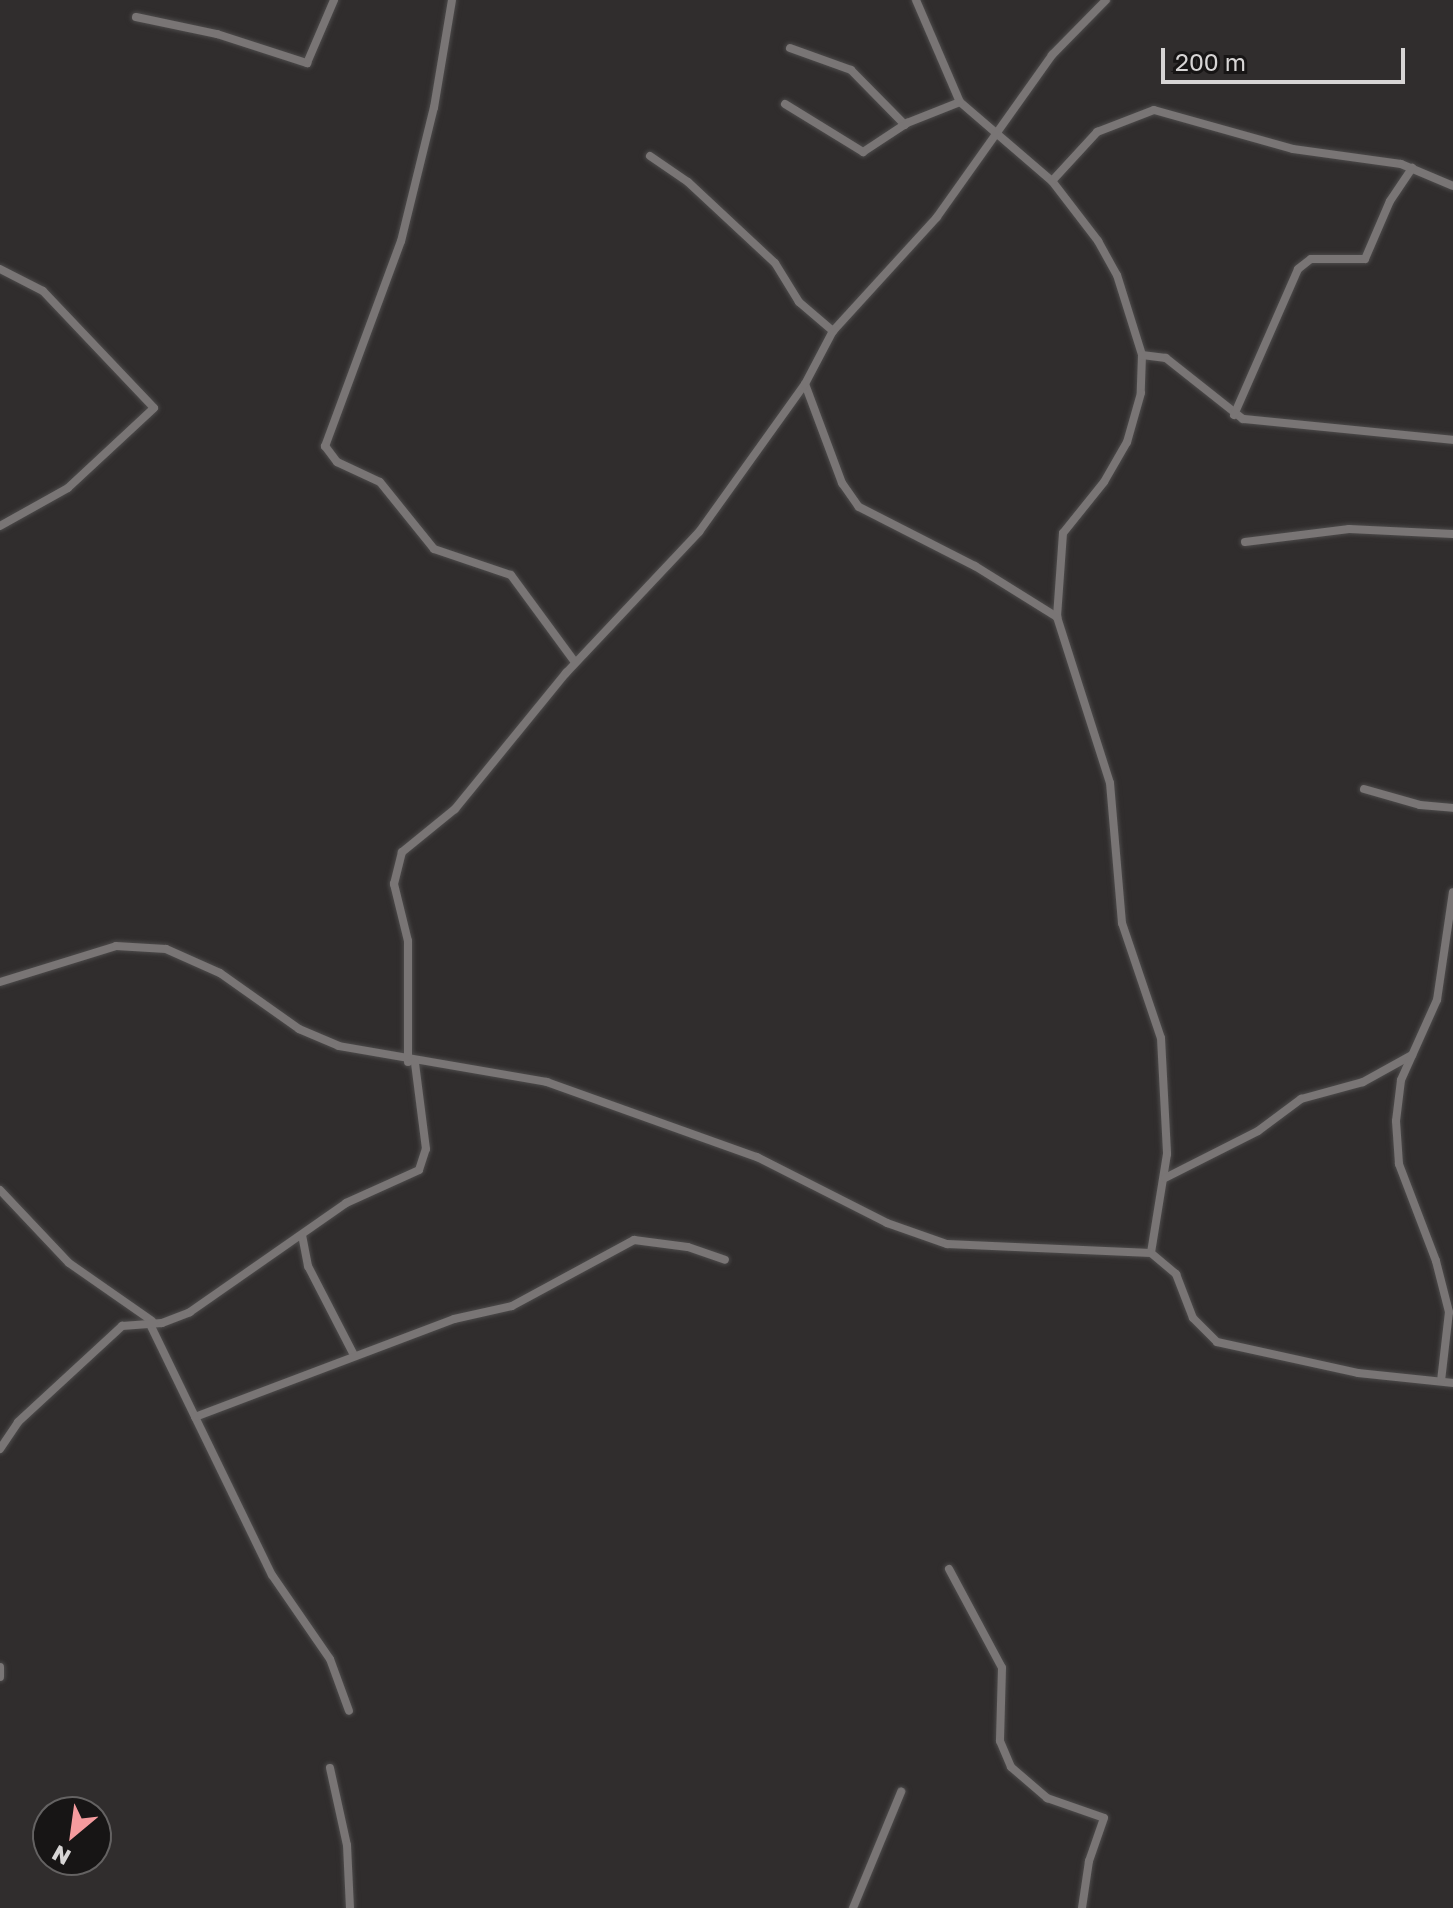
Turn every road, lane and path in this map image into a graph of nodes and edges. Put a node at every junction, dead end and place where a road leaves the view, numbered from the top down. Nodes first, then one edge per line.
1 (334, 0) edge
2 (452, 0) edge
3 (916, 0) edge
4 (1106, 0) edge
5 (136, 17) dead end
6 (790, 48) dead end
7 (960, 102) junction
8 (785, 104) dead end
9 (905, 125) junction
10 (1001, 134) junction
11 (650, 156) dead end
12 (1412, 168) junction
13 (1052, 181) junction
14 (1453, 186) edge
15 (0, 269) edge
16 (833, 331) junction
17 (1142, 355) junction
18 (805, 384) junction
19 (1234, 415) junction
20 (1453, 440) edge
21 (0, 526) edge
22 (1453, 534) edge
23 (1245, 542) dead end
24 (1057, 617) junction
25 (575, 662) junction
26 (1364, 789) dead end
27 (1453, 808) edge
28 (1453, 892) edge
29 (0, 982) edge
30 (1413, 1055) junction
31 (411, 1063) junction
32 (1165, 1178) junction
33 (0, 1190) edge
34 (302, 1235) junction
35 (1151, 1253) junction
36 (725, 1260) dead end
37 (151, 1322) junction
38 (354, 1355) junction
39 (1441, 1381) junction
40 (1453, 1383) edge
41 (195, 1417) junction
42 (0, 1449) edge
43 (949, 1569) dead end
44 (0, 1667) edge
45 (0, 1677) edge
46 (349, 1711) dead end
47 (330, 1768) dead end
48 (901, 1792) dead end
49 (350, 1908) edge
50 (853, 1908) edge
51 (1082, 1908) edge

1 - 5 street
2 - 25 street
3 - 7 street
4 - 10 street
6 - 9 street
7 - 9 street
7 - 10 street
8 - 9 street
10 - 13 street
10 - 16 street
11 - 16 street
12 - 13 street
12 - 14 street
12 - 19 street
13 - 17 street
15 - 21 street
16 - 18 street
17 - 19 street
17 - 24 street
18 - 24 street
18 - 25 street
19 - 20 street
22 - 23 street
24 - 32 street
25 - 31 street
26 - 27 street
28 - 30 street
29 - 31 street
30 - 32 street
30 - 39 street
31 - 34 street
31 - 35 street
32 - 35 street
33 - 37 street
34 - 37 street
34 - 38 street
35 - 39 street
36 - 38 street
37 - 41 street
37 - 42 street
38 - 41 street
39 - 40 street
41 - 46 street
43 - 51 street
44 - 45 street
47 - 49 street
48 - 50 street

